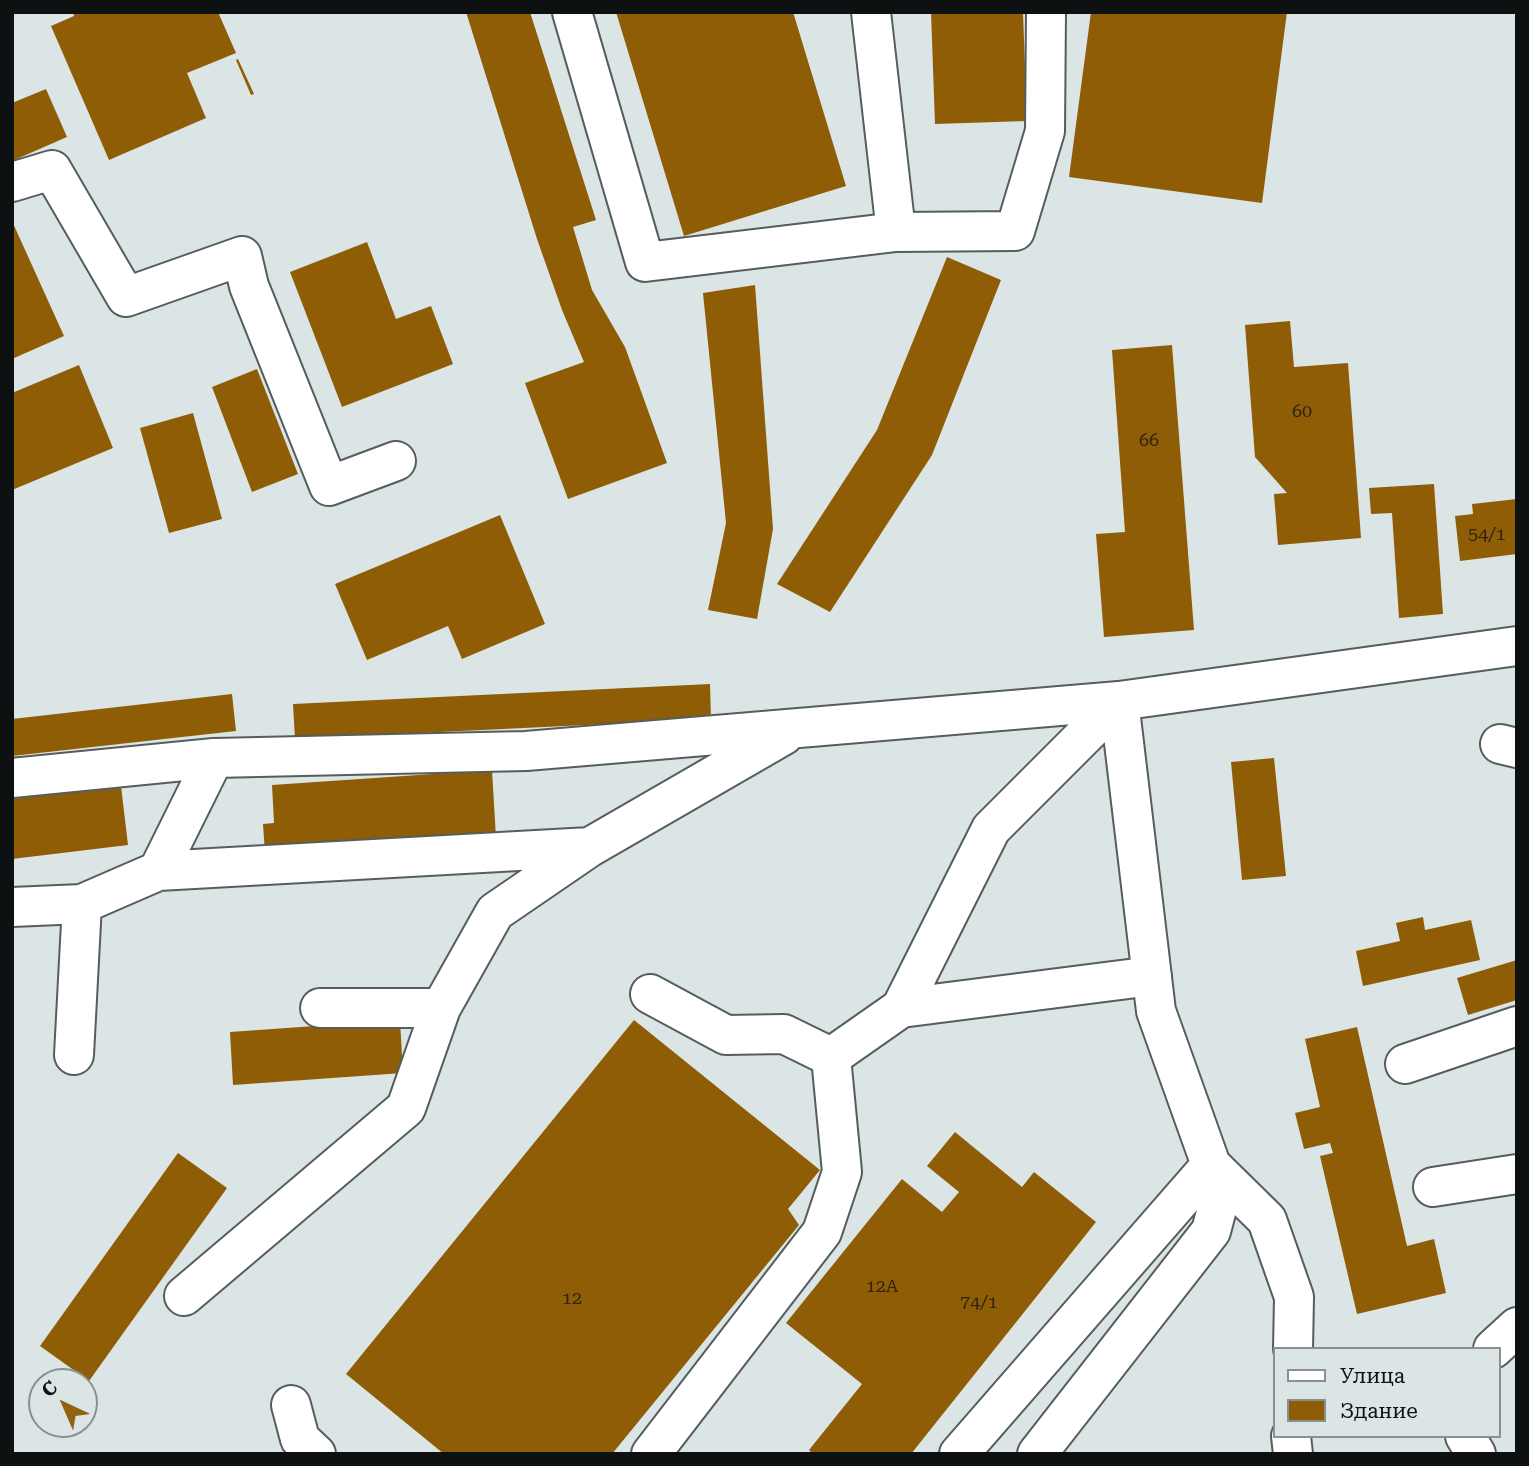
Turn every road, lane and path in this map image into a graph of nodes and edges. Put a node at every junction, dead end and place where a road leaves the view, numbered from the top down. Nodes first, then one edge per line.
1 (572, 12) edge
2 (871, 12) edge
3 (1046, 12) edge
4 (12, 182) edge
5 (895, 232) junction
6 (396, 461) dead end
7 (1517, 646) edge
8 (1119, 701) junction
9 (795, 729) junction
10 (214, 758) junction
11 (12, 778) edge
12 (590, 847) junction
13 (158, 871) junction
14 (82, 904) junction
15 (12, 908) edge
16 (1152, 976) junction
17 (650, 993) dead end
18 (320, 1008) dead end
19 (441, 1008) junction
20 (901, 1008) junction
21 (1517, 1026) edge
22 (74, 1055) dead end
23 (831, 1057) junction
24 (1405, 1064) dead end
25 (1218, 1172) junction
26 (1517, 1174) edge
27 (1433, 1187) dead end
28 (184, 1296) dead end
29 (1517, 1327) edge
30 (1293, 1347) edge
31 (1495, 1347) edge
32 (291, 1405) dead end
33 (1466, 1438) edge
34 (316, 1454) edge
35 (651, 1454) edge
36 (959, 1454) edge
37 (1037, 1454) edge
38 (1476, 1454) edge

1 - 5 street
2 - 5 street
3 - 5 street
4 - 6 street
7 - 8 street
8 - 9 street
8 - 16 street
8 - 20 street
9 - 10 street
9 - 12 street
10 - 11 street
10 - 13 street
12 - 13 street
12 - 19 street
13 - 14 street
14 - 15 street
14 - 22 street
16 - 20 street
16 - 25 street
17 - 23 street
18 - 19 street
19 - 28 street
20 - 23 street
21 - 24 street
23 - 35 street
25 - 30 street
25 - 36 street
25 - 37 street
26 - 27 street
29 - 31 street
32 - 34 street
33 - 38 street

